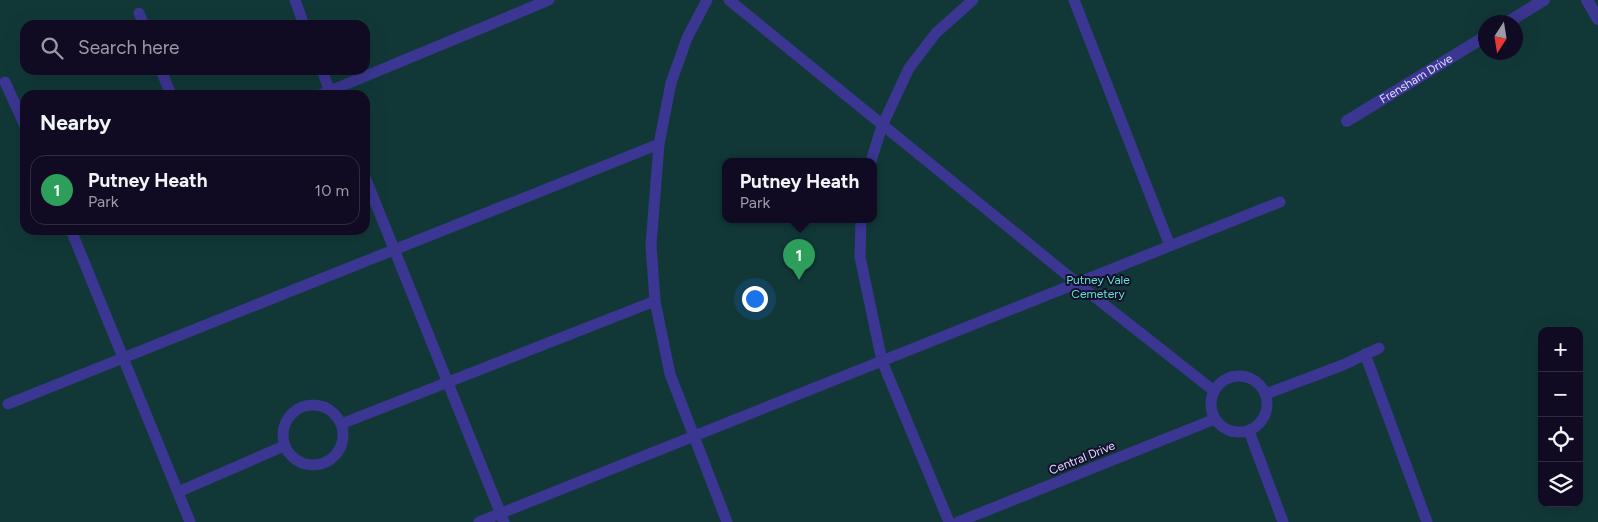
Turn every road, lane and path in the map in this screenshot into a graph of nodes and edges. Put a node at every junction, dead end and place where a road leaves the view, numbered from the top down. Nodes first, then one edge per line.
1 (295, 0) edge
2 (549, 0) edge
3 (707, 0) edge
4 (729, 0) edge
5 (973, 0) edge
6 (1074, 0) edge
7 (1544, 0) edge
8 (1587, 0) edge
9 (139, 13) dead end
10 (1519, 15) edge
11 (1598, 18) edge
12 (142, 20) edge
13 (302, 20) edge
14 (1478, 41) edge
15 (164, 75) edge
16 (323, 75) edge
17 (5, 82) dead end
18 (169, 90) edge
19 (326, 90) edge
20 (336, 90) edge
21 (20, 115) edge
22 (1347, 121) dead end
23 (882, 126) junction
24 (659, 144) junction
25 (873, 158) edge
26 (370, 189) edge
27 (1280, 202) dead end
28 (861, 223) edge
29 (73, 235) edge
30 (1170, 246) junction
31 (395, 250) junction
32 (1077, 283) junction
33 (655, 301) junction
34 (1380, 348) dead end
35 (1365, 354) junction
36 (124, 357) junction
37 (882, 361) junction
38 (448, 382) junction
39 (1214, 392) junction
40 (1266, 394) junction
41 (8, 404) dead end
42 (1215, 419) junction
43 (341, 424) junction
44 (1249, 431) junction
45 (694, 437) junction
46 (284, 446) junction
47 (178, 492) junction
48 (503, 518) edge
49 (190, 522) edge
50 (479, 522) edge
51 (726, 522) edge
52 (949, 522) edge
53 (958, 522) edge
54 (1283, 522) edge
55 (1427, 522) edge

1 - 13 lane
2 - 20 lane
3 - 24 lane
4 - 23 lane
5 - 23 lane
6 - 30 lane
7 - 10 street
8 - 11 street
9 - 12 lane
14 - 22 street, Frensham Drive
15 - 18 lane
16 - 19 lane
17 - 21 lane
23 - 25 lane
23 - 32 lane
24 - 31 lane
24 - 33 lane
26 - 31 lane
27 - 30 lane
28 - 37 lane
29 - 36 lane
30 - 32 lane
31 - 36 lane
31 - 38 lane
32 - 37 lane
32 - 39 lane
33 - 38 lane
33 - 45 lane
34 - 35 lane
35 - 40 lane
35 - 55 lane
36 - 41 lane
36 - 47 lane
37 - 45 lane
37 - 52 lane
38 - 43 lane
38 - 48 lane
39 - 40 lane
39 - 42 lane
40 - 44 lane
42 - 44 lane
42 - 53 lane, Central Drive
43 - 46 lane
43 - 46 lane
44 - 54 lane
45 - 48 lane
45 - 51 lane
46 - 47 lane
47 - 49 lane
48 - 50 lane

